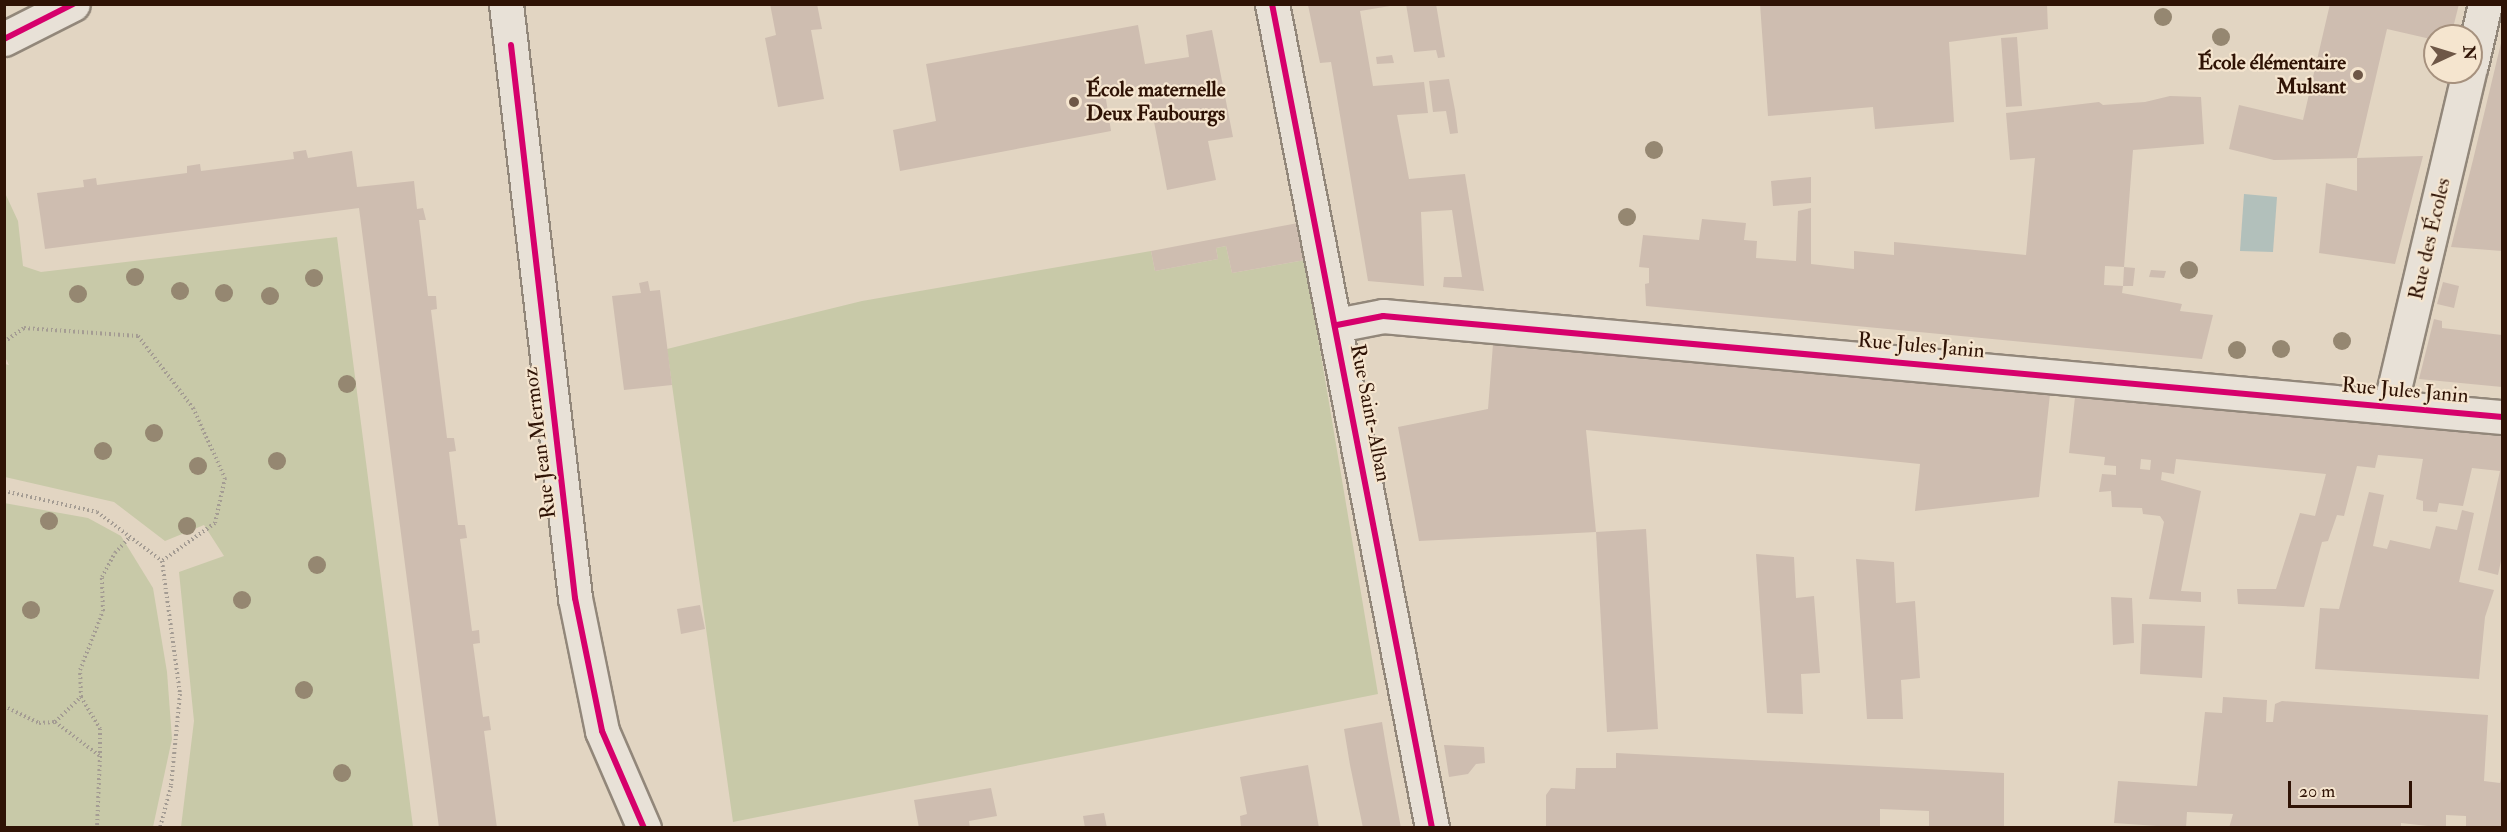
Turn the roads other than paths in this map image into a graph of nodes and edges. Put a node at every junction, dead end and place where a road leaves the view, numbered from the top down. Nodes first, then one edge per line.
1 (73, 4) edge
2 (506, 4) edge
3 (1272, 4) edge
4 (2485, 4) edge
5 (2480, 24) edge
6 (4, 39) edge
7 (2466, 84) edge
8 (1337, 325) junction
9 (2390, 406) junction
10 (2502, 417) edge
11 (644, 828) edge
12 (1432, 828) edge

1 - 6 street
2 - 11 street, Rue Jean Mermoz
3 - 8 street, Rue Saint-Alban
4 - 5 street
7 - 9 street, Rue des Écoles
8 - 9 street, Rue Jules Janin
8 - 12 street, Rue Saint-Alban
9 - 10 street, Rue Jules Janin

